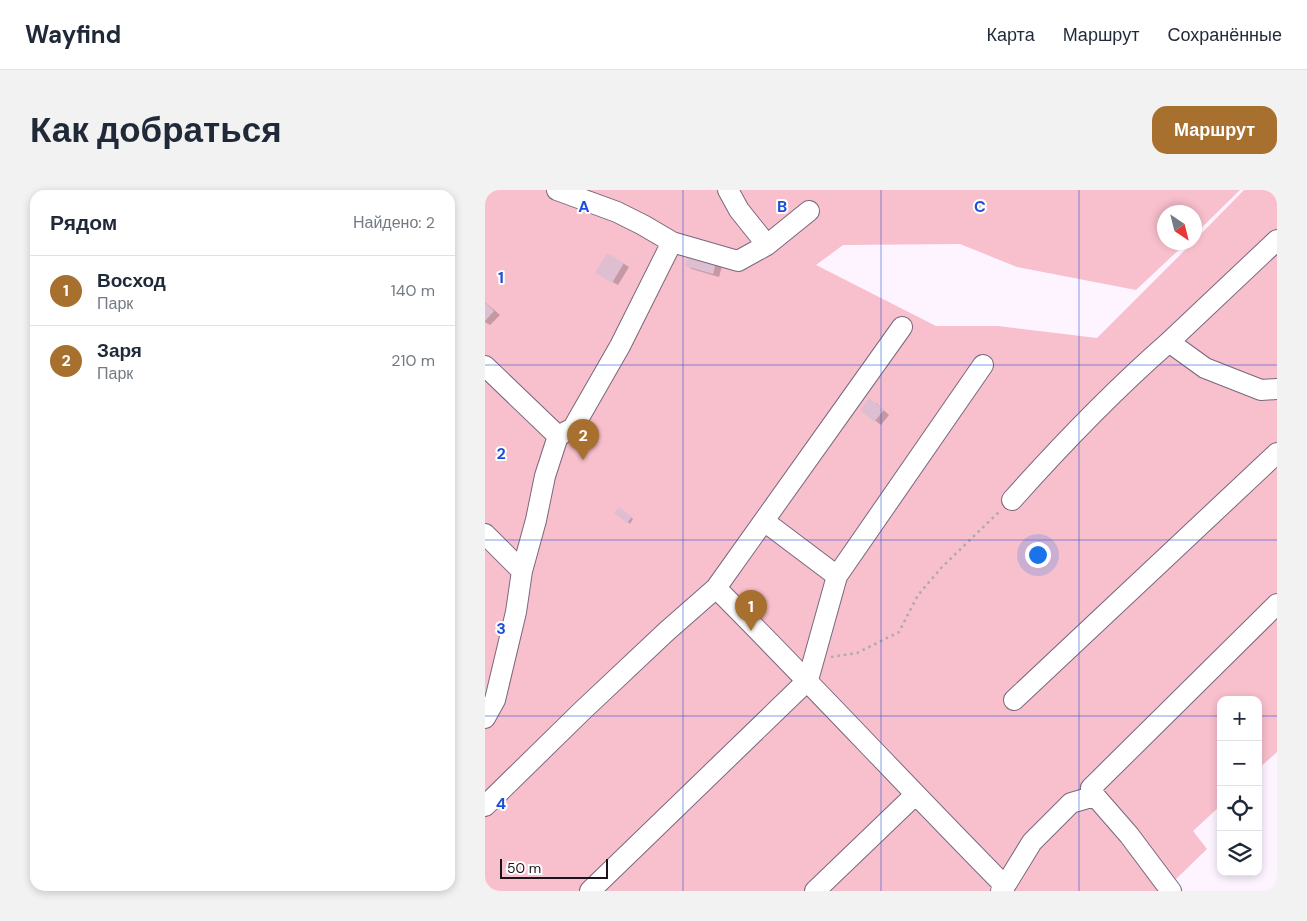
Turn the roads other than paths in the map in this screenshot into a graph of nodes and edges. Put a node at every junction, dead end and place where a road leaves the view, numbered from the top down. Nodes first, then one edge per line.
1 (557, 190) edge
2 (728, 190) edge
3 (809, 211) dead end
4 (1277, 240) edge
5 (672, 242) junction
6 (767, 246) junction
7 (902, 327) dead end
8 (1169, 342) junction
9 (983, 365) dead end
10 (485, 366) edge
11 (1277, 388) edge
12 (558, 436) junction
13 (1277, 453) edge
14 (1012, 500) road end
15 (764, 521) junction
16 (485, 534) edge
17 (522, 571) junction
18 (837, 576) junction
19 (717, 588) junction
20 (1277, 604) edge
21 (809, 680) junction
22 (490, 698) edge
23 (1014, 700) dead end
24 (485, 718) edge
25 (915, 794) junction
26 (1095, 796) junction
27 (485, 806) edge
28 (1003, 889) edge
29 (590, 891) edge
30 (815, 891) edge
31 (1171, 891) edge

1 - 5 lane
2 - 6 lane
3 - 6 lane
4 - 8 lane
5 - 6 lane
5 - 12 lane
7 - 15 lane
8 - 11 lane
8 - 14 lane
9 - 18 lane
10 - 12 lane
12 - 17 lane
13 - 23 lane
15 - 18 lane
15 - 19 lane
16 - 17 lane
17 - 22 lane
18 - 21 lane
19 - 21 lane
19 - 27 lane
20 - 26 lane
21 - 25 lane
21 - 29 lane
22 - 24 lane
25 - 28 lane
25 - 30 lane
26 - 28 lane
26 - 31 lane

